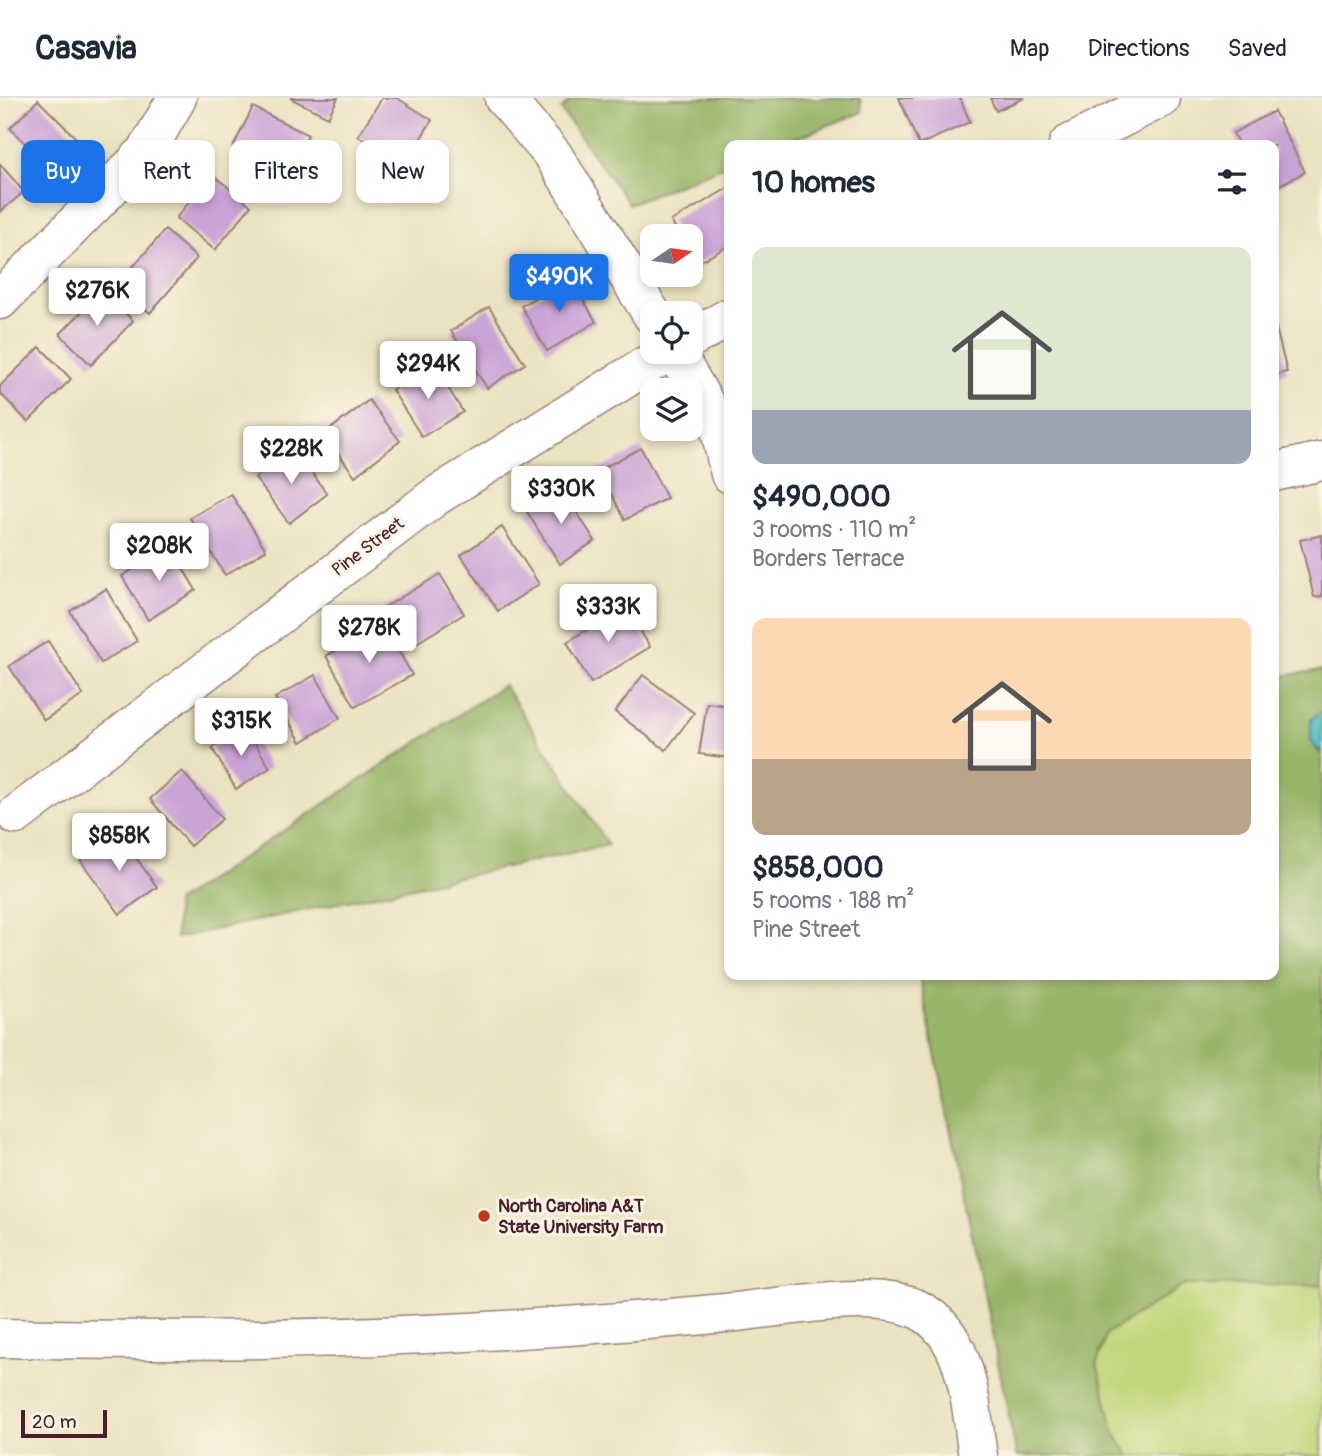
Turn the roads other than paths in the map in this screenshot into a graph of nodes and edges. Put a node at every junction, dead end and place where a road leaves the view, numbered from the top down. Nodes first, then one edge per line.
1 (177, 98) edge
2 (503, 98) edge
3 (1161, 98) edge
4 (1078, 140) edge
5 (0, 300) edge
6 (644, 301) edge
7 (724, 320) edge
8 (703, 332) edge
9 (649, 364) edge
10 (682, 364) edge
11 (724, 448) edge
12 (1322, 461) edge
13 (1279, 471) edge
14 (16, 815) dead end
15 (0, 1338) edge
16 (978, 1456) edge

1 - 5 street
2 - 6 street
3 - 4 street
7 - 8 street
9 - 14 street, Pine Street
10 - 11 street
12 - 13 street
15 - 16 street

